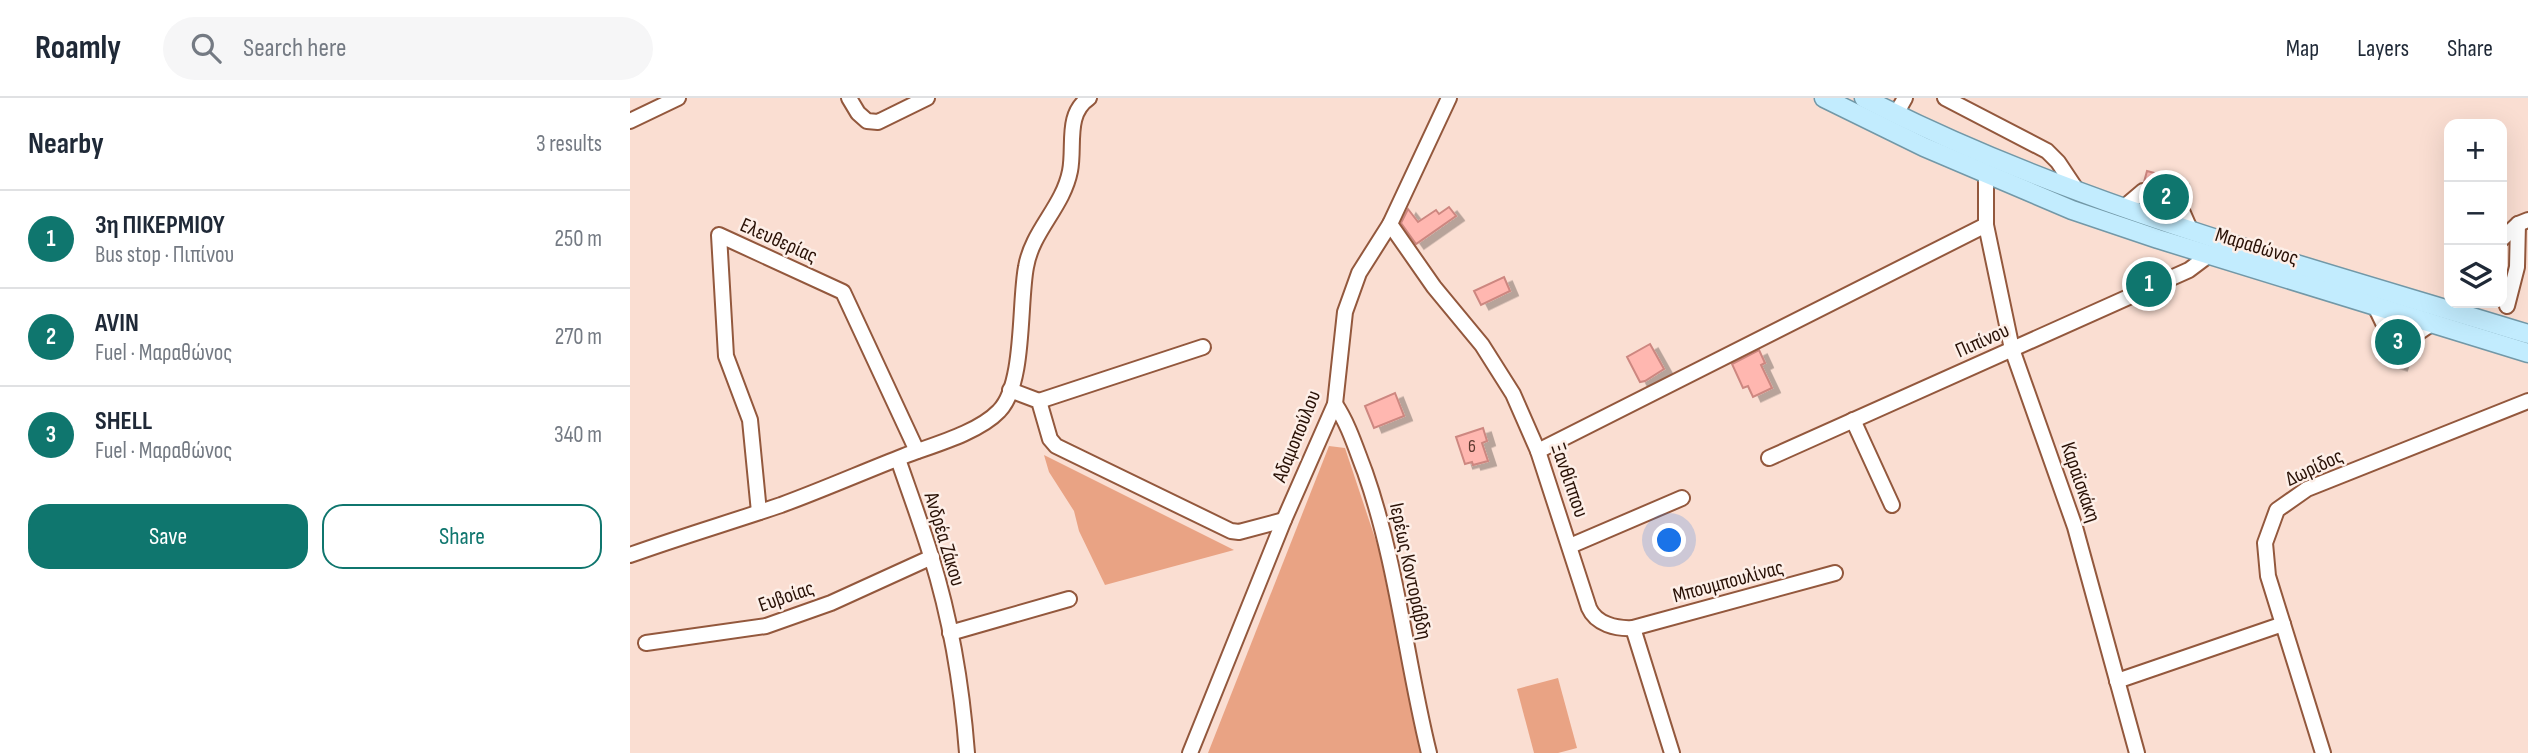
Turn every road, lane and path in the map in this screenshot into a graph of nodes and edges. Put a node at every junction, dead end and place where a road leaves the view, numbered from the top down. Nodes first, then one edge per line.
1 (678, 98) edge
2 (849, 98) edge
3 (927, 98) edge
4 (1089, 98) edge
5 (1449, 98) edge
6 (1824, 98) edge
7 (1864, 98) edge
8 (1945, 98) edge
9 (1900, 106) edge
10 (630, 121) edge
11 (1986, 174) junction
12 (2078, 192) junction
13 (2523, 222) edge
14 (1390, 224) junction
15 (1986, 225) junction
16 (2507, 235) edge
17 (2209, 255) junction
18 (2444, 301) edge
19 (2507, 306) dead end
20 (2462, 308) edge
21 (2528, 334) edge
22 (1203, 346) dead end
23 (2012, 349) junction
24 (2528, 354) edge
25 (1010, 390) junction
26 (1039, 401) junction
27 (2528, 401) edge
28 (1335, 404) junction
29 (1853, 421) junction
30 (918, 451) junction
31 (1538, 451) junction
32 (1769, 458) dead end
33 (898, 459) junction
34 (1682, 498) dead end
35 (1892, 505) dead end
36 (759, 512) junction
37 (1284, 520) junction
38 (1570, 546) junction
39 (630, 555) edge
40 (932, 557) junction
41 (1835, 573) dead end
42 (1069, 599) dead end
43 (2283, 624) junction
44 (1633, 628) junction
45 (950, 633) junction
46 (646, 643) dead end
47 (2117, 681) junction
48 (967, 753) edge
49 (1190, 753) edge
50 (1429, 753) edge
51 (1672, 753) edge
52 (2137, 753) edge
53 (2323, 753) edge

1 - 10 street
2 - 3 street
4 - 25 street
5 - 14 street, Αδαμοπούλου
6 - 11 main road, Μαραθώνος
7 - 9 main road, Μαραθώνος
8 - 12 street
9 - 12 main road, Μαραθώνος
11 - 15 street, Καραϊσκάκη
11 - 17 main road, Μαραθώνος
12 - 18 main road, Μαραθώνος
13 - 16 street
13 - 19 street
14 - 28 street, Αδαμοπούλου
14 - 31 street, Ξανθίππου
15 - 23 street, Καραϊσκάκη
15 - 31 street
17 - 23 street, Πιπίνου
17 - 24 main road, Μαραθώνος
20 - 21 main road, Μαραθώνος
22 - 26 street
23 - 29 street, Πιπίνου
23 - 47 street, Καραϊσκάκη
25 - 26 street
25 - 30 street
26 - 37 street
27 - 43 street, Δωρίδος
28 - 37 street, Αδαμοπούλου
28 - 50 street, Ιερέως Κοντοράβδη
29 - 32 street, Πιπίνου
29 - 35 street
30 - 33 street
30 - 36 street, Ελευθερίας
31 - 38 street, Ξανθίππου
33 - 36 street
33 - 40 street, Ανδρέα Ζάκου
34 - 38 street
36 - 39 street
37 - 49 street, Αδαμοπούλου
38 - 44 street, Ξανθίππου
40 - 45 street, Ανδρέα Ζάκου
40 - 46 street, Ευβοίας
41 - 44 street, Μπουμπουλίνας
42 - 45 street
43 - 47 street
43 - 53 street, Δωρίδος
44 - 51 street
45 - 48 street, Ανδρέα Ζάκου
47 - 52 street, Καραϊσκάκη

